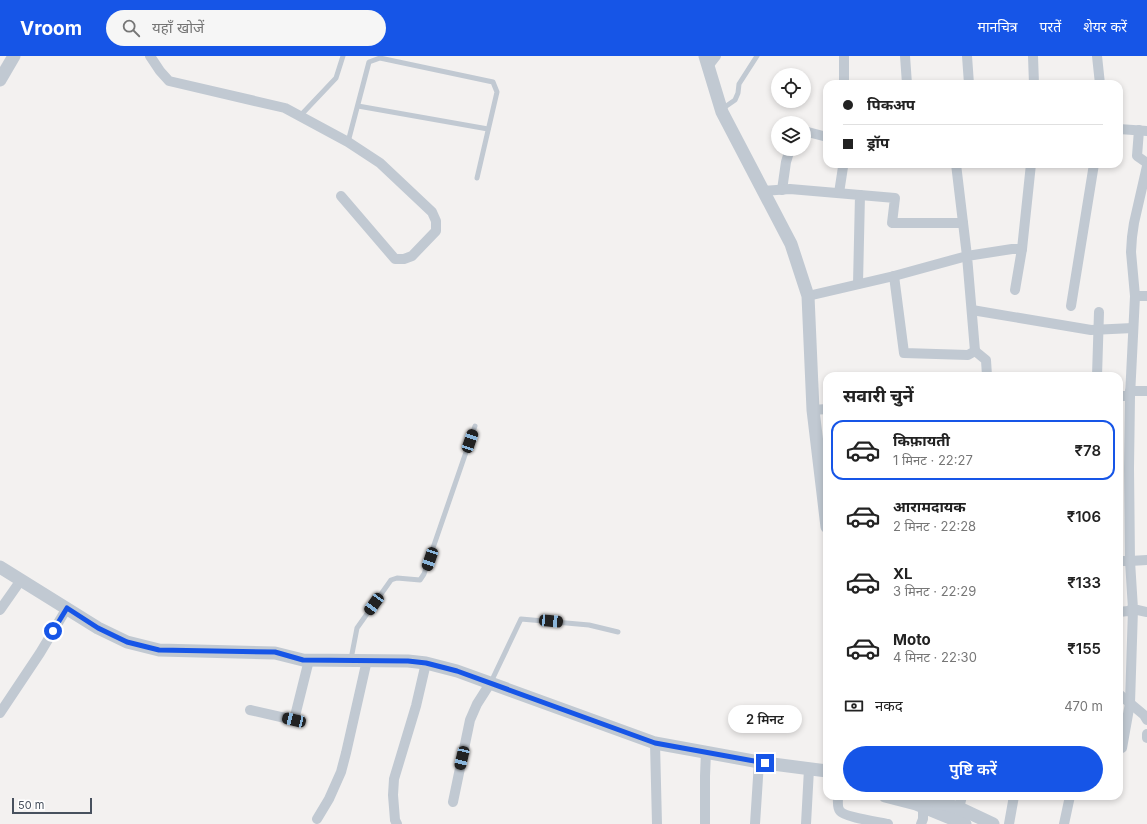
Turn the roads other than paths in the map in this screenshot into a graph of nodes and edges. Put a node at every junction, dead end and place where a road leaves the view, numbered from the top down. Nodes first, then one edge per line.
1 (14, 56) edge
2 (150, 56) edge
3 (343, 56) edge
4 (757, 56) edge
5 (844, 56) edge
6 (905, 56) edge
7 (967, 56) edge
8 (1033, 56) edge
9 (1097, 56) edge
10 (710, 59) edge
11 (0, 80) edge
12 (844, 80) edge
13 (907, 80) edge
14 (969, 80) edge
15 (1034, 80) edge
16 (1100, 80) edge
17 (358, 106) junction
18 (722, 110) junction
19 (300, 116) junction
20 (488, 129) junction
21 (1123, 129) edge
22 (1143, 130) edge
23 (811, 133) edge
24 (823, 136) edge
25 (348, 142) junction
26 (788, 156) edge
27 (1147, 163) edge
28 (1147, 166) edge
29 (843, 168) edge
30 (956, 168) edge
31 (1031, 168) edge
32 (1093, 168) edge
33 (477, 178) dead end
34 (782, 190) junction
35 (763, 191) junction
36 (839, 193) junction
37 (860, 195) junction
38 (341, 196) dead end
39 (1142, 204) edge
40 (963, 224) junction
41 (1022, 249) junction
42 (967, 256) junction
43 (894, 276) junction
44 (858, 284) junction
45 (1015, 290) dead end
46 (808, 296) junction
47 (1135, 296) junction
48 (1147, 296) edge
49 (1071, 306) dead end
50 (972, 310) junction
51 (1099, 312) dead end
52 (1133, 328) junction
53 (1098, 330) junction
54 (975, 351) junction
55 (987, 372) edge
56 (1097, 372) edge
57 (1147, 391) edge
58 (1130, 393) junction
59 (1123, 395) edge
60 (823, 409) edge
61 (813, 410) junction
62 (475, 426) dead end
63 (1124, 468) edge
64 (823, 472) edge
65 (1147, 560) edge
66 (1123, 561) edge
67 (1130, 561) junction
68 (0, 567) edge
69 (21, 580) junction
70 (67, 608) junction
71 (1133, 609) junction
72 (0, 610) edge
73 (1123, 612) edge
74 (1147, 612) edge
75 (618, 632) dead end
76 (309, 660) junction
77 (351, 660) junction
78 (367, 660) junction
79 (426, 663) junction
80 (491, 682) junction
81 (1123, 697) edge
82 (1130, 703) junction
83 (250, 710) dead end
84 (0, 713) edge
85 (1147, 720) edge
86 (1147, 734) edge
87 (1147, 738) edge
88 (1123, 742) edge
89 (655, 743) junction
90 (706, 752) junction
91 (759, 762) junction
92 (809, 768) junction
93 (823, 770) edge
94 (838, 800) edge
95 (911, 800) edge
96 (1013, 800) edge
97 (1069, 800) edge
98 (453, 802) dead end
99 (924, 802) edge
100 (960, 802) edge
101 (317, 822) edge
102 (397, 824) edge
103 (657, 824) edge
104 (705, 824) edge
105 (754, 824) edge
106 (806, 824) edge
107 (888, 824) edge
108 (921, 824) edge
109 (965, 824) edge
110 (990, 824) edge
111 (1008, 824) edge
112 (1064, 824) edge

1 - 11 street
2 - 19 street
3 - 19 lane
4 - 18 lane
5 - 12 street
6 - 13 street
7 - 14 street
8 - 15 street
9 - 16 street
10 - 18 street
17 - 20 lane
17 - 20 lane
17 - 25 lane
18 - 35 street
19 - 25 street
20 - 33 lane
21 - 22 street
22 - 27 street
23 - 24 street
25 - 38 street
26 - 34 street
28 - 39 street
29 - 36 street
30 - 40 street
31 - 41 street
32 - 49 street
34 - 35 street
34 - 36 street
35 - 46 street
36 - 37 street
37 - 40 street
37 - 44 street
39 - 47 street
40 - 42 street
41 - 42 street
41 - 45 street
42 - 43 street
42 - 50 street
43 - 44 street
43 - 54 street
44 - 46 street
46 - 61 street
47 - 48 street
47 - 52 street
50 - 53 street
50 - 54 street
51 - 53 street
52 - 53 street
52 - 58 street
53 - 56 street
54 - 55 street
57 - 58 street
58 - 59 street
58 - 63 street
60 - 61 street
61 - 64 street
62 - 77 lane
63 - 67 street
65 - 67 street
66 - 67 street
67 - 71 street
68 - 69 street
69 - 70 street
69 - 72 street
70 - 76 street
70 - 84 street
71 - 73 street
71 - 74 street
71 - 82 street
75 - 80 lane
76 - 77 street
76 - 83 street
77 - 78 street
78 - 79 street
78 - 101 street
79 - 80 street
79 - 102 street
80 - 89 street
80 - 98 street
81 - 82 street
82 - 85 street
82 - 88 street
86 - 87 street
89 - 90 street
89 - 103 street
90 - 91 street
90 - 104 street
91 - 92 street
91 - 105 street
92 - 93 street
92 - 106 street
94 - 107 street
95 - 99 street
96 - 111 street
97 - 112 street
99 - 100 street
99 - 108 street
99 - 109 street
100 - 110 street

